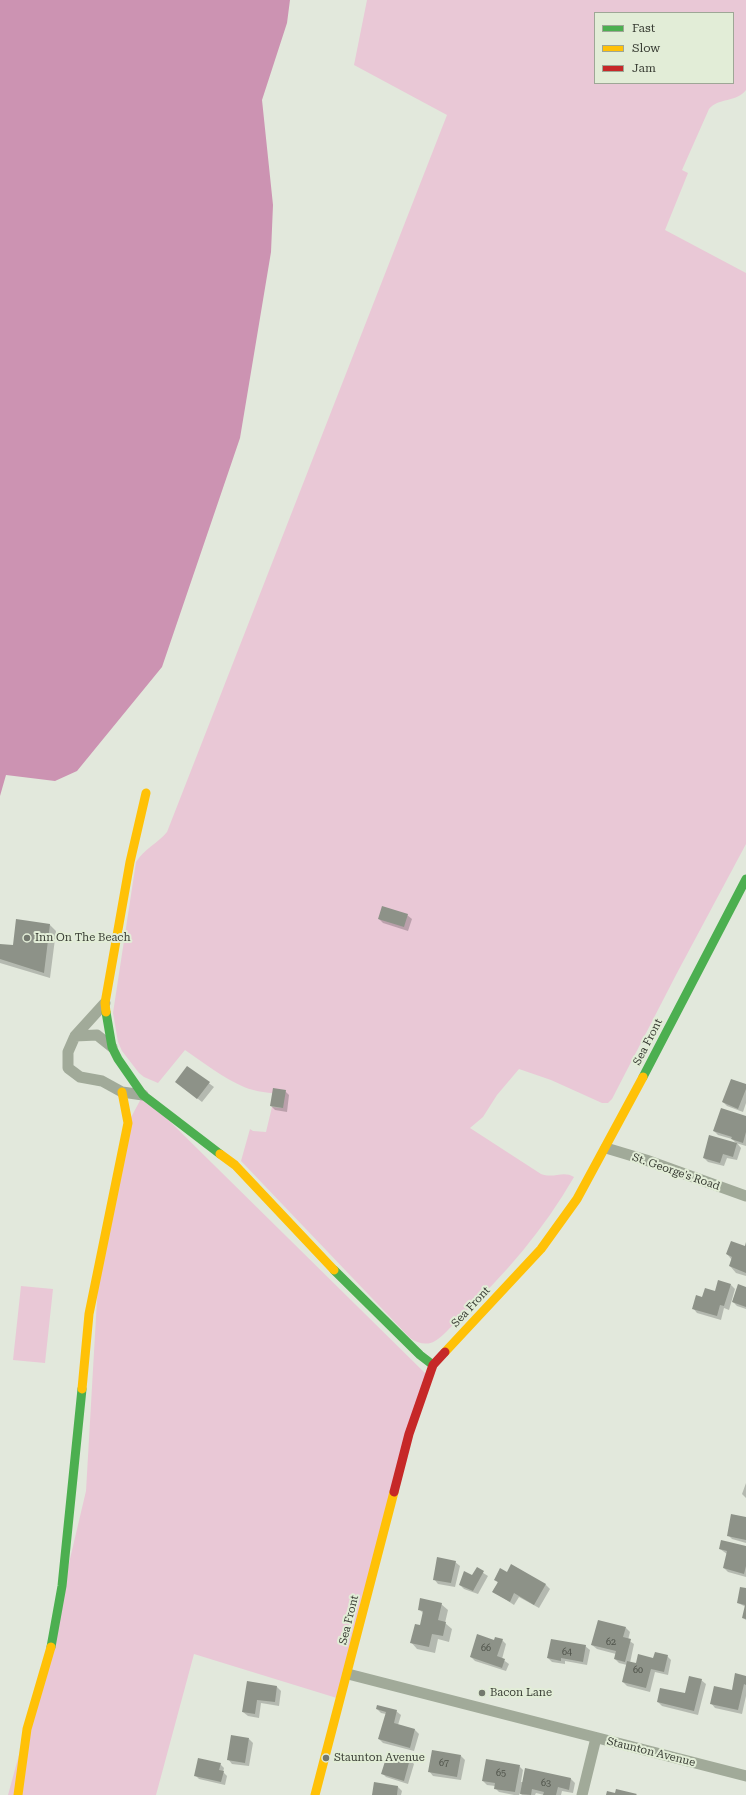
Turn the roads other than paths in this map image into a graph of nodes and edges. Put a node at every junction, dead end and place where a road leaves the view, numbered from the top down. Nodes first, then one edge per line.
1 (146, 793) dead end
2 (746, 879) edge
3 (105, 1003) junction
4 (75, 1036) junction
5 (112, 1047) junction
6 (122, 1092) junction
7 (143, 1095) junction
8 (606, 1148) junction
9 (746, 1196) edge
10 (433, 1365) junction
11 (348, 1674) junction
12 (596, 1738) junction
13 (746, 1776) edge
14 (18, 1795) edge
15 (315, 1795) edge
16 (582, 1795) edge

1 - 3 street
2 - 8 street, Sea Front
3 - 4 street
3 - 5 street
4 - 5 street
4 - 6 street
5 - 7 street
6 - 7 street
6 - 14 street
7 - 10 street
8 - 9 street, St. George's Road
8 - 10 street, Sea Front
10 - 11 street, Sea Front
11 - 12 street, Staunton Avenue
11 - 15 street, Sea Front
12 - 13 street, Staunton Avenue
12 - 16 street

